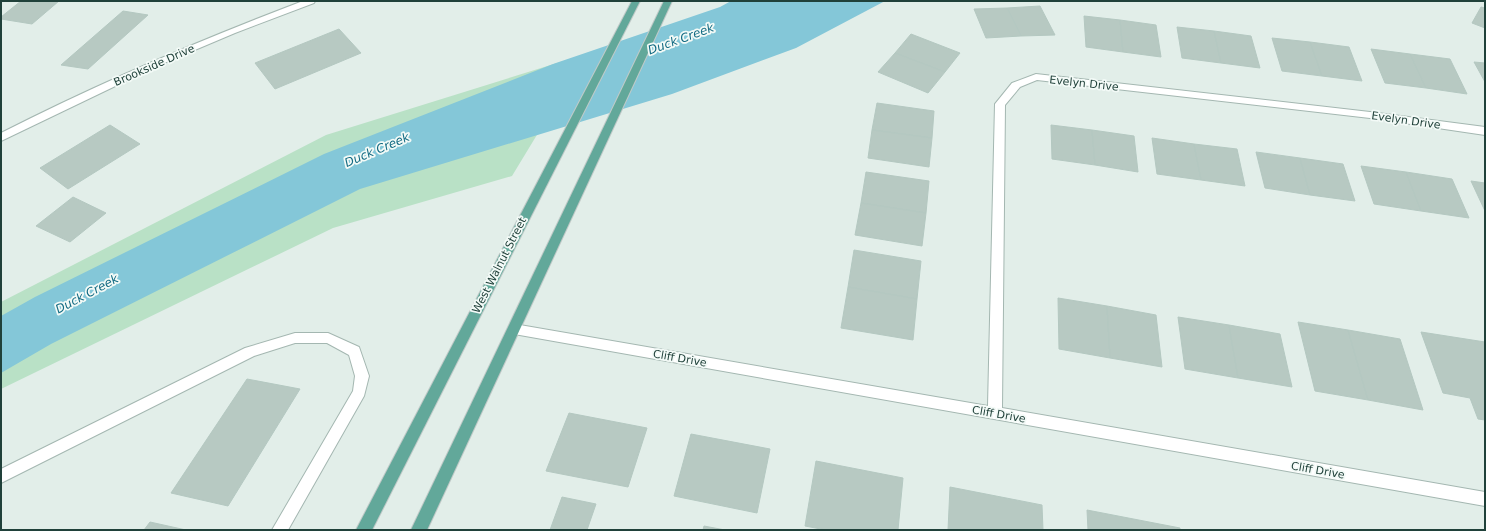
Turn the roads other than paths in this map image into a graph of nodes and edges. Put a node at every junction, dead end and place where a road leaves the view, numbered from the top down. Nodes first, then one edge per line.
1 (297, 1) edge
2 (312, 1) edge
3 (636, 1) edge
4 (668, 1) edge
5 (290, 9) junction
6 (1485, 131) edge
7 (1, 137) edge
8 (514, 329) junction
9 (995, 414) junction
10 (1, 476) edge
11 (1485, 499) edge
12 (280, 530) edge
13 (364, 530) edge
14 (419, 530) edge

1 - 5 street
2 - 5 street, Brookside Drive
3 - 13 main road, West Walnut Street
4 - 8 main road
5 - 7 street, Brookside Drive
6 - 9 street, Evelyn Drive
8 - 9 street, Cliff Drive
8 - 14 main road
9 - 11 street, Cliff Drive
10 - 12 street

